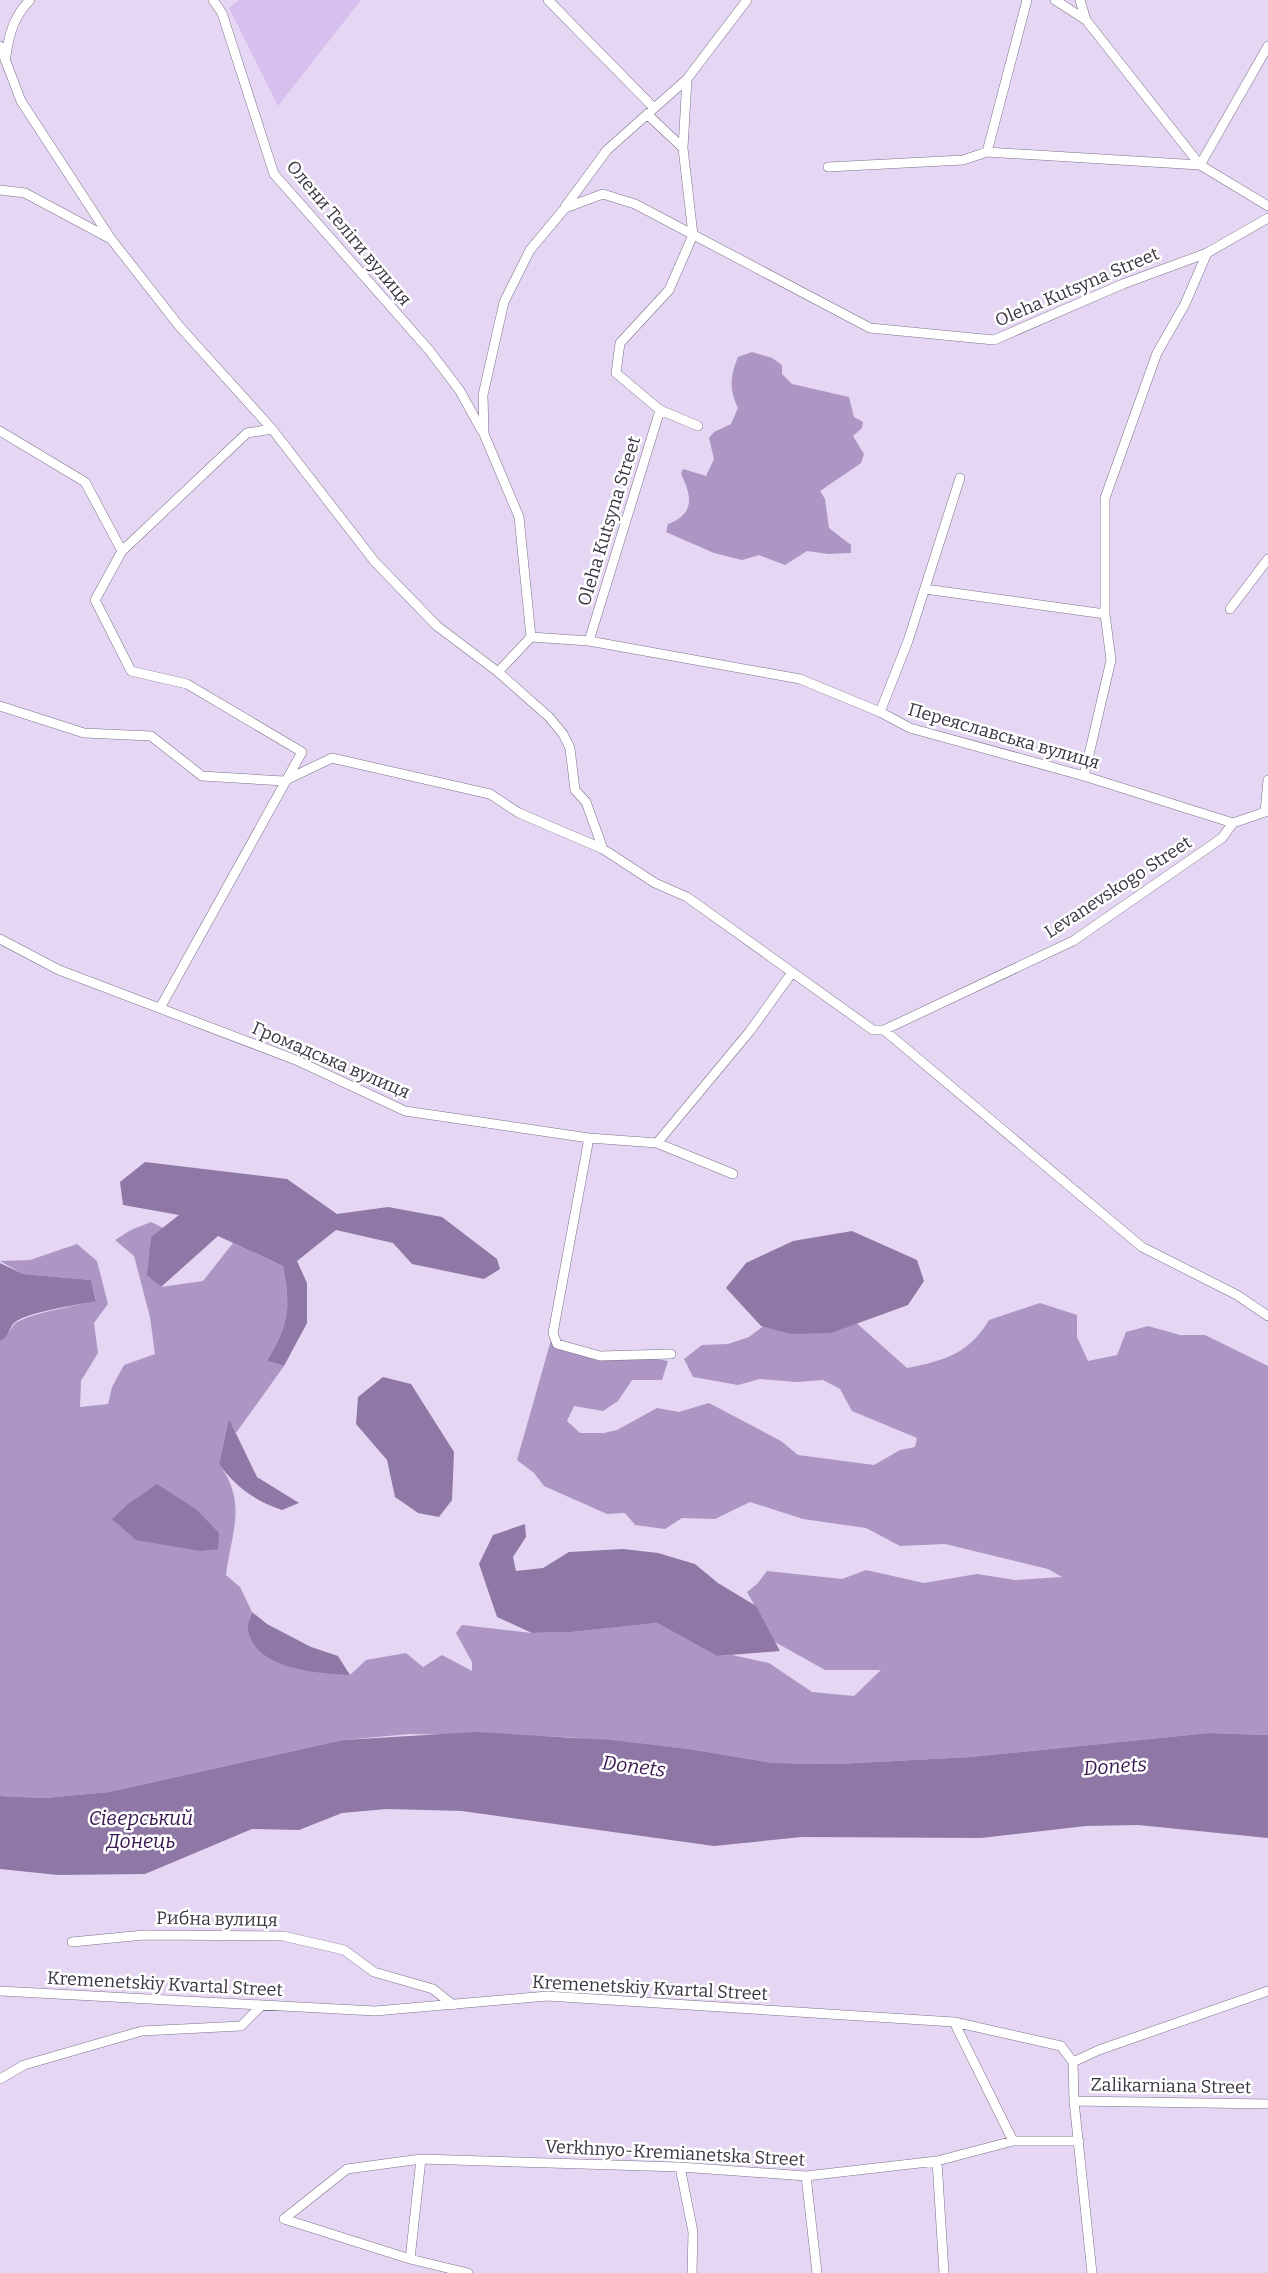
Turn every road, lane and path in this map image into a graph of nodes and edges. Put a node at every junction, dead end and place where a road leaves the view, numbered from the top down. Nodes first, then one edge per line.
1 (30, 0) edge
2 (213, 0) edge
3 (548, 0) edge
4 (747, 0) edge
5 (1027, 0) edge
6 (1055, 0) edge
7 (1080, 0) edge
8 (1086, 20) junction
9 (0, 46) edge
10 (1268, 46) edge
11 (6, 56) junction
12 (687, 79) junction
13 (651, 111) junction
14 (683, 148) junction
15 (987, 152) junction
16 (1200, 165) junction
17 (828, 167) dead end
18 (0, 190) edge
19 (635, 204) joint
20 (1268, 206) edge
21 (565, 208) junction
22 (1268, 218) edge
23 (693, 235) junction
24 (111, 239) junction
25 (1207, 253) junction
26 (660, 410) junction
27 (698, 426) dead end
28 (272, 429) junction
29 (0, 431) edge
30 (484, 434) junction
31 (960, 478) dead end
32 (122, 551) junction
33 (1268, 559) edge
34 (925, 589) junction
35 (1230, 609) dead end
36 (1105, 614) junction
37 (531, 637) junction
38 (590, 641) junction
39 (498, 672) junction
40 (0, 706) edge
41 (880, 712) junction
42 (1084, 776) junction
43 (1268, 780) edge
44 (284, 781) junction
45 (1267, 812) edge
46 (1233, 824) junction
47 (603, 849) junction
48 (0, 939) edge
49 (791, 974) junction
50 (160, 1008) junction
51 (884, 1030) junction
52 (589, 1138) junction
53 (657, 1143) junction
54 (733, 1174) dead end
55 (1268, 1316) edge
56 (670, 1354) dead end
57 (72, 1942) dead end
58 (0, 1991) edge
59 (1268, 1991) edge
60 (453, 2004) junction
61 (262, 2005) junction
62 (954, 2022) junction
63 (1073, 2062) junction
64 (0, 2079) edge
65 (1074, 2102) junction
66 (1268, 2104) edge
67 (1013, 2140) junction
68 (1079, 2141) junction
69 (421, 2159) junction
70 (937, 2161) junction
71 (680, 2167) junction
72 (806, 2176) junction
73 (410, 2259) junction
74 (468, 2273) edge
75 (692, 2273) edge
76 (817, 2273) edge
77 (944, 2273) edge
78 (1092, 2273) edge

1 - 11 street
2 - 30 street, Олени Теліги вулиця
3 - 13 street
4 - 12 street
5 - 15 street
6 - 8 street
7 - 8 street
8 - 16 street
9 - 11 street
10 - 16 street
11 - 24 street
12 - 13 street
12 - 14 street
13 - 14 street
13 - 21 street
14 - 23 street
15 - 16 street
15 - 17 street
16 - 20 street
18 - 24 street
19 - 21 street, Олени Теліги вулиця
19 - 23 street, Oleha Kutsyna Street
21 - 30 street, Олени Теліги вулиця
22 - 25 street, Oleha Kutsyna Street
23 - 25 street, Oleha Kutsyna Street
23 - 26 street
24 - 28 street
25 - 36 street
26 - 27 street
26 - 38 street, Oleha Kutsyna Street
28 - 32 street
28 - 39 street
29 - 32 street
30 - 37 street, Олени Теліги вулиця
31 - 34 street
32 - 44 street
33 - 35 street
34 - 36 street
34 - 41 street
36 - 42 street
37 - 38 street, Переяславська вулиця
37 - 39 street
38 - 41 street, Переяславська вулиця
39 - 47 street
40 - 44 street
41 - 42 street, Переяславська вулиця
42 - 46 street, Переяславська вулиця
43 - 45 street
44 - 47 street
44 - 50 street
45 - 46 street, Levanevskogo Street
46 - 51 street, Levanevskogo Street
47 - 49 street
48 - 50 street, Громадська вулиця
49 - 51 street
49 - 53 street
50 - 52 street, Громадська вулиця
51 - 55 street
52 - 53 street, Громадська вулиця
52 - 56 street
53 - 54 street, Громадська вулиця
57 - 60 street, Рибна вулиця
58 - 61 street, Kremenetskiy Kvartal Street
59 - 63 street
60 - 61 street, Kremenetskiy Kvartal Street
60 - 62 street, Kremenetskiy Kvartal Street
61 - 64 street
62 - 63 street, Kremenetskiy Kvartal Street
62 - 67 street
63 - 65 street
65 - 66 street, Zalikarniana Street
65 - 68 street
67 - 68 street, Verkhnyo-Kremianetska Street
67 - 70 street, Verkhnyo-Kremianetska Street
68 - 78 street
69 - 71 street, Verkhnyo-Kremianetska Street
69 - 73 street
69 - 73 street, Verkhnyo-Kremianetska Street
70 - 72 street, Verkhnyo-Kremianetska Street
70 - 77 street
71 - 72 street, Verkhnyo-Kremianetska Street
71 - 75 street
72 - 76 street
73 - 74 street

